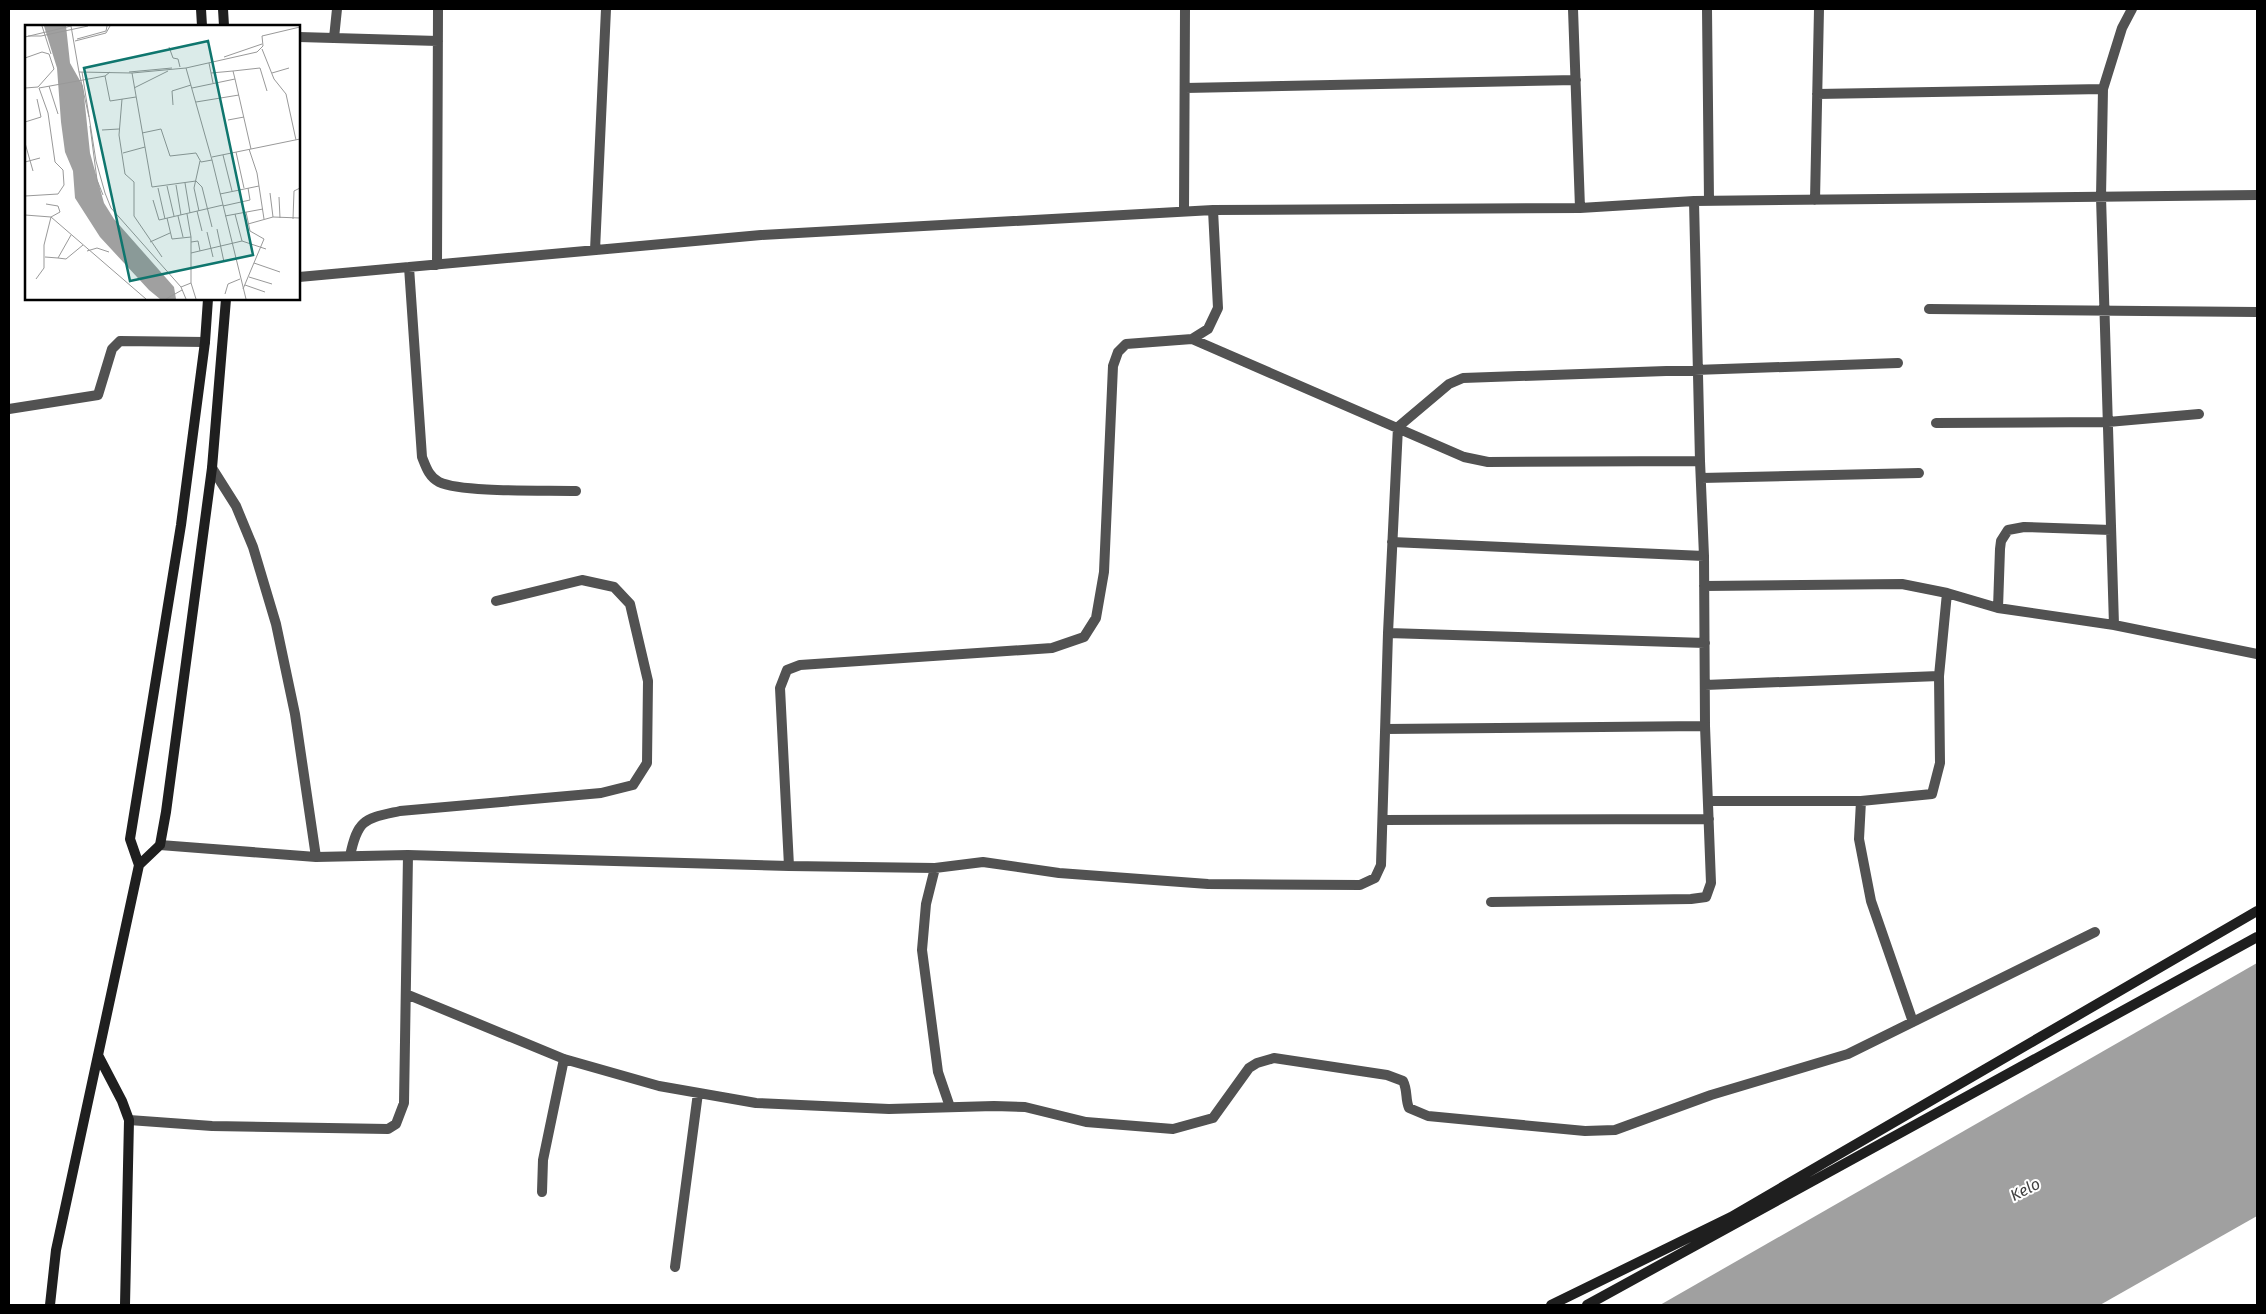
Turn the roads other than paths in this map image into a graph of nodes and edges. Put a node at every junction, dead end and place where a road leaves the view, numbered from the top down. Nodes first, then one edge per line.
1 (201, 9) edge
2 (223, 9) edge
3 (337, 9) edge
4 (438, 9) edge
5 (606, 9) edge
6 (1185, 9) edge
7 (1573, 9) edge
8 (1707, 9) edge
9 (1819, 9) edge
10 (2132, 9) edge
11 (202, 25) edge
12 (224, 25) edge
13 (300, 37) edge
14 (334, 38) junction
15 (438, 41) junction
16 (1576, 80) junction
17 (1184, 88) junction
18 (2103, 89) junction
19 (1817, 94) junction
20 (2257, 195) edge
21 (2101, 197) junction
22 (1815, 200) junction
23 (1694, 201) junction
24 (1709, 201) junction
25 (1580, 208) junction
26 (1212, 210) junction
27 (1184, 212) junction
28 (595, 250) junction
29 (437, 265) junction
30 (409, 267) junction
31 (300, 277) edge
32 (208, 300) edge
33 (226, 300) edge
34 (1929, 309) dead end
35 (2104, 312) junction
36 (2257, 312) edge
37 (1192, 338) junction
38 (205, 342) junction
39 (1898, 363) dead end
40 (1699, 370) junction
41 (9, 410) edge
42 (2199, 414) dead end
43 (2108, 422) junction
44 (1936, 423) dead end
45 (1398, 426) junction
46 (1700, 461) junction
47 (212, 468) junction
48 (1918, 472) dead end
49 (1701, 478) junction
50 (576, 491) dead end
51 (2111, 530) junction
52 (1392, 542) junction
53 (1704, 556) junction
54 (1704, 586) junction
55 (1947, 593) junction
56 (496, 601) dead end
57 (1998, 608) junction
58 (2114, 625) junction
59 (1388, 633) junction
60 (1704, 643) junction
61 (2257, 654) edge
62 (1939, 676) junction
63 (1705, 685) junction
64 (1705, 726) junction
65 (1385, 729) junction
66 (1708, 801) junction
67 (1861, 801) junction
68 (1383, 820) junction
69 (1709, 820) junction
70 (160, 845) junction
71 (408, 854) junction
72 (350, 856) junction
73 (316, 857) junction
74 (139, 865) junction
75 (789, 866) junction
76 (935, 868) junction
77 (1491, 902) dead end
78 (2257, 911) edge
79 (2095, 932) dead end
80 (2257, 937) edge
81 (406, 994) junction
82 (1912, 1022) junction
83 (98, 1055) junction
84 (564, 1059) junction
85 (698, 1093) junction
86 (950, 1107) junction
87 (130, 1120) junction
88 (542, 1192) dead end
89 (675, 1267) dead end
90 (50, 1305) edge
91 (124, 1305) edge
92 (1551, 1305) edge
93 (1587, 1305) edge

1 - 11 street
2 - 12 street
3 - 14 street
4 - 15 street
5 - 28 street
6 - 17 street
7 - 16 street
8 - 24 street
9 - 19 street
10 - 18 street
13 - 14 street
14 - 15 street
15 - 29 street
16 - 17 street
16 - 25 street
17 - 27 street
18 - 19 street
18 - 21 street
19 - 22 street
20 - 21 street
21 - 22 street
21 - 35 street
22 - 24 street
23 - 24 street
23 - 25 street
23 - 40 street
25 - 26 street
26 - 27 street
26 - 37 street
27 - 28 street
28 - 29 street
29 - 30 street
30 - 31 street
30 - 50 street
32 - 38 street
33 - 47 street
34 - 35 street
35 - 36 street
35 - 43 street
37 - 45 street
37 - 75 street
38 - 41 street
38 - 74 street
39 - 40 street
40 - 45 street
40 - 46 street
42 - 43 street
43 - 44 street
43 - 51 street
45 - 46 street
45 - 52 street
46 - 49 street
47 - 70 street
47 - 73 street
48 - 49 street
49 - 53 street
51 - 57 street
51 - 58 street
52 - 53 street
52 - 59 street
53 - 54 street
54 - 55 street
54 - 60 street
55 - 57 street
55 - 62 street
56 - 72 street
57 - 58 street
58 - 61 street
59 - 60 street
59 - 65 street
60 - 63 street
62 - 63 street
62 - 67 street
63 - 64 street
64 - 65 street
64 - 66 street
65 - 68 street
66 - 67 street
66 - 69 street
67 - 82 street
68 - 69 street
68 - 76 street
69 - 77 street
70 - 73 street
70 - 74 street
71 - 72 street
71 - 75 street
71 - 81 street
72 - 73 street
74 - 83 street
75 - 76 street
76 - 86 street
78 - 92 street
79 - 82 street
80 - 93 street
81 - 84 street
81 - 87 street
82 - 86 street
83 - 87 street
83 - 90 street
84 - 85 street
84 - 88 street
85 - 86 street
85 - 89 street
87 - 91 street

